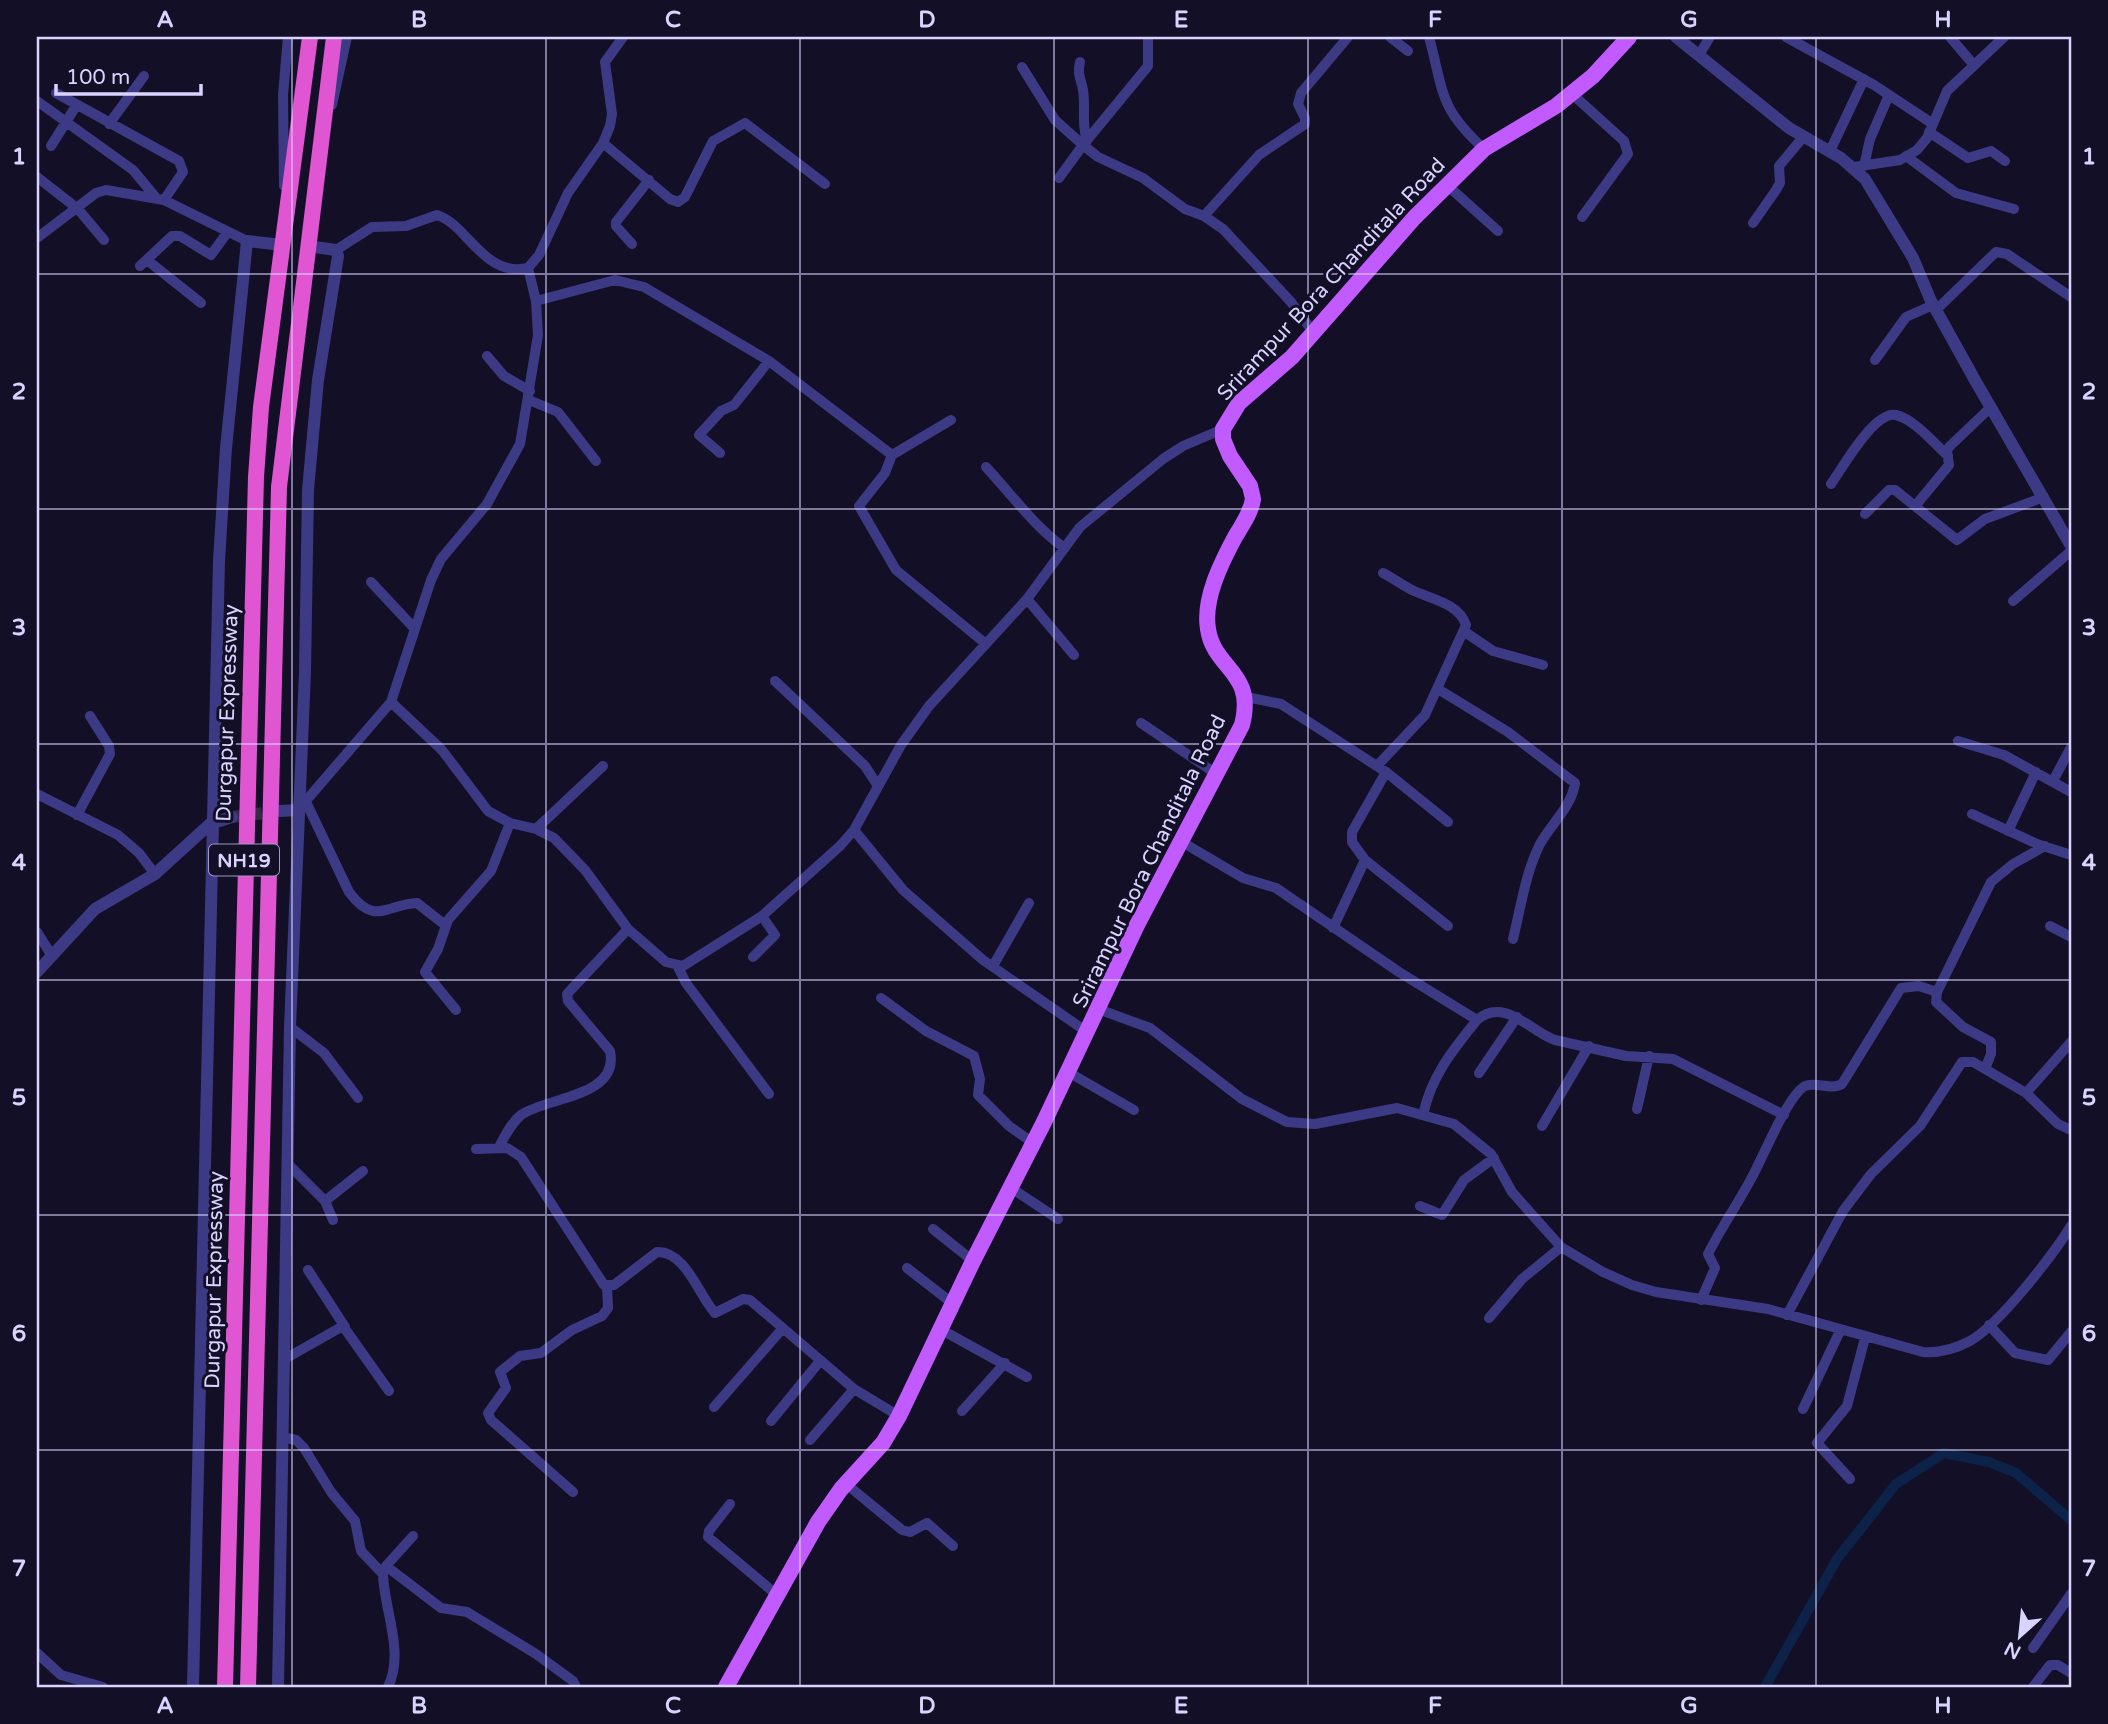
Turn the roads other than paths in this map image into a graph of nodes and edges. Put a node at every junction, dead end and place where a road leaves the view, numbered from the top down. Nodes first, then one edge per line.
1 (288, 37) edge
2 (310, 37) edge
3 (334, 37) edge
4 (347, 37) edge
5 (622, 37) edge
6 (1148, 37) edge
7 (1348, 37) edge
8 (1390, 37) edge
9 (1429, 37) edge
10 (1629, 37) edge
11 (1676, 37) edge
12 (1710, 37) edge
13 (1786, 37) edge
14 (1950, 37) edge
15 (2004, 37) edge
16 (1408, 51) dead end
17 (1699, 55) junction
18 (1080, 62) dead end
19 (1973, 64) junction
20 (1022, 67) dead end
21 (144, 76) dead end
22 (1864, 79) junction
23 (56, 93) dead end
24 (1571, 93) junction
25 (1889, 95) junction
26 (37, 100) edge
27 (76, 106) junction
28 (66, 122) junction
29 (109, 124) junction
30 (1931, 128) junction
31 (1804, 136) junction
32 (603, 143) junction
33 (1085, 143) junction
34 (51, 146) dead end
35 (1484, 149) junction
36 (1830, 151) junction
37 (1906, 156) junction
38 (2005, 161) dead end
39 (1859, 166) junction
40 (316, 174) junction
41 (37, 177) edge
42 (1059, 178) dead end
43 (649, 180) junction
44 (825, 184) dead end
45 (1448, 186) junction
46 (161, 199) junction
47 (78, 209) junction
48 (2014, 209) dead end
49 (1204, 216) junction
50 (1581, 217) dead end
51 (286, 218) junction
52 (1753, 223) dead end
53 (1498, 230) dead end
54 (227, 233) junction
55 (37, 238) edge
56 (104, 240) dead end
57 (247, 241) junction
58 (632, 244) dead end
59 (282, 245) junction
60 (307, 246) junction
61 (336, 250) junction
62 (528, 268) junction
63 (2071, 297) edge
64 (536, 301) junction
65 (201, 303) dead end
66 (1935, 307) junction
67 (1314, 333) junction
68 (487, 356) dead end
69 (1875, 360) dead end
70 (769, 361) junction
71 (529, 396) junction
72 (1991, 407) junction
73 (951, 420) dead end
74 (1223, 429) junction
75 (720, 453) dead end
76 (892, 455) junction
77 (1948, 456) junction
78 (596, 461) dead end
79 (986, 467) dead end
80 (1831, 484) dead end
81 (2044, 497) junction
82 (1916, 505) junction
83 (1865, 513) dead end
84 (2071, 546) edge
85 (1063, 547) junction
86 (2071, 551) edge
87 (1383, 573) dead end
88 (371, 582) dead end
89 (1027, 599) junction
90 (2013, 601) dead end
91 (414, 628) junction
92 (1465, 632) junction
93 (986, 644) junction
94 (1074, 655) dead end
95 (1543, 665) dead end
96 (775, 681) dead end
97 (1438, 689) junction
98 (1246, 697) junction
99 (391, 702) junction
100 (90, 716) dead end
101 (1141, 723) dead end
102 (1958, 741) dead end
103 (2071, 747) edge
104 (603, 765) dead end
105 (1381, 769) junction
106 (2036, 772) junction
107 (1218, 775) junction
108 (2053, 781) junction
109 (877, 786) junction
110 (2071, 792) edge
111 (37, 794) edge
112 (302, 806) junction
113 (280, 811) tunnel mouth
114 (1972, 814) dead end
115 (77, 815) junction
116 (232, 817) tunnel mouth
117 (1448, 822) dead end
118 (510, 823) junction
119 (210, 824) junction
120 (536, 829) junction
121 (854, 830) junction
122 (2008, 831) junction
123 (1182, 842) junction
124 (2045, 846) junction
125 (2070, 853) edge
126 (1365, 860) junction
127 (155, 874) junction
128 (1030, 903) dead end
129 (762, 916) junction
130 (445, 925) junction
131 (1448, 926) dead end
132 (2050, 926) dead end
133 (1332, 928) junction
134 (628, 929) junction
135 (37, 932) edge
136 (2071, 937) edge
137 (1513, 939) dead end
138 (52, 957) junction
139 (753, 957) dead end
140 (993, 966) junction
141 (678, 967) junction
142 (37, 972) edge
143 (1937, 992) junction
144 (881, 998) dead end
145 (1098, 1009) junction
146 (456, 1010) dead end
147 (1517, 1017) junction
148 (1477, 1020) junction
149 (290, 1027) junction
150 (1087, 1032) junction
151 (2071, 1042) edge
152 (1589, 1046) junction
153 (1649, 1056) junction
154 (1985, 1069) junction
155 (1068, 1072) junction
156 (1479, 1073) dead end
157 (2026, 1093) junction
158 (769, 1094) dead end
159 (358, 1098) dead end
160 (1637, 1108) dead end
161 (1134, 1110) dead end
162 (1423, 1115) junction
163 (1784, 1115) junction
164 (1542, 1126) dead end
165 (2071, 1130) edge
166 (1033, 1143) junction
167 (499, 1147) junction
168 (476, 1149) dead end
169 (1494, 1158) junction
170 (288, 1164) junction
171 (363, 1171) dead end
172 (1011, 1188) junction
173 (325, 1201) junction
174 (1420, 1206) dead end
175 (1058, 1219) dead end
176 (333, 1220) dead end
177 (2071, 1226) edge
178 (933, 1229) dead end
179 (2067, 1238) edge
180 (1561, 1247) junction
181 (973, 1261) junction
182 (907, 1268) dead end
183 (308, 1270) dead end
184 (607, 1287) junction
185 (1701, 1300) junction
186 (952, 1303) junction
187 (1787, 1315) junction
188 (1489, 1318) dead end
189 (1989, 1325) junction
190 (345, 1327) junction
191 (783, 1328) junction
192 (940, 1329) junction
193 (1840, 1331) junction
194 (2071, 1332) edge
195 (1865, 1338) junction
196 (283, 1360) junction
197 (820, 1361) junction
198 (1005, 1363) junction
199 (1027, 1377) dead end
200 (854, 1389) junction
201 (389, 1391) dead end
202 (714, 1407) dead end
203 (1803, 1409) dead end
204 (962, 1411) dead end
205 (899, 1416) junction
206 (771, 1421) dead end
207 (282, 1437) junction
208 (810, 1440) dead end
209 (1850, 1479) dead end
210 (845, 1483) junction
211 (573, 1492) dead end
212 (730, 1504) dead end
213 (413, 1536) dead end
214 (953, 1546) dead end
215 (385, 1570) junction
216 (2071, 1594) edge
217 (776, 1595) junction
218 (2033, 1648) dead end
219 (37, 1653) edge
220 (2071, 1673) edge
221 (103, 1687) edge
222 (193, 1687) edge
223 (225, 1687) edge
224 (248, 1687) edge
225 (278, 1687) edge
226 (388, 1687) edge
227 (576, 1687) edge
228 (726, 1687) edge
229 (2033, 1687) edge

1 - 51 street
2 - 51 highway, Durgapur Expressway / NH19
3 - 40 highway, Durgapur Expressway / NH19
4 - 40 street
5 - 32 street
6 - 33 street
7 - 49 street
8 - 16 street
9 - 35 street
10 - 24 main road, Srirampur Bora Chanditala Road
11 - 17 street
12 - 17 street
13 - 22 street
14 - 19 street
15 - 19 street
17 - 31 street
18 - 33 street
19 - 30 street
20 - 33 street
21 - 29 street
22 - 25 street
22 - 36 street
23 - 27 street
24 - 35 main road, Srirampur Bora Chanditala Road
24 - 50 street
25 - 30 street
25 - 39 street
26 - 28 street
27 - 28 street
27 - 29 street
28 - 34 street
28 - 46 street
29 - 46 street
30 - 37 street
30 - 38 street
31 - 36 street
31 - 52 street
32 - 43 street
32 - 62 street
33 - 42 street
33 - 49 street
35 - 45 main road, Srirampur Bora Chanditala Road
36 - 39 street
37 - 39 street
37 - 48 street
39 - 66 street
40 - 60 highway, Durgapur Expressway / NH19
41 - 47 street
43 - 44 street
43 - 58 street
45 - 53 street
45 - 67 main road, Srirampur Bora Chanditala Road
46 - 47 street
46 - 54 street
47 - 55 street
47 - 56 street
49 - 67 street
51 - 59 highway, Durgapur Expressway / NH19
54 - 57 street
54 - 65 street
57 - 59 street
57 - 119 street
59 - 223 highway, Durgapur Expressway / NH19
60 - 61 street
60 - 224 highway, Durgapur Expressway / NH19
61 - 62 street
61 - 112 street
62 - 64 street
63 - 66 street
64 - 70 street
64 - 71 street
66 - 69 street
66 - 72 street
67 - 74 main road, Srirampur Bora Chanditala Road
68 - 71 street
70 - 75 street
70 - 76 street
71 - 78 street
71 - 91 street
72 - 77 street
72 - 81 street
73 - 76 street
74 - 85 street
74 - 98 main road, Srirampur Bora Chanditala Road
76 - 93 street
77 - 80 street
77 - 82 street
79 - 85 street
81 - 82 street
81 - 84 street
82 - 83 street
85 - 89 street
86 - 90 street
87 - 92 street
88 - 91 street
89 - 93 street
89 - 94 street
91 - 99 street
92 - 95 street
92 - 97 street
93 - 109 street
96 - 109 street
97 - 105 street
97 - 137 street
98 - 105 street
98 - 107 main road, Srirampur Bora Chanditala Road
99 - 112 street
99 - 118 street
100 - 115 street
101 - 107 street
102 - 106 street
103 - 108 street
104 - 120 street
105 - 117 street
105 - 126 street
106 - 108 street
106 - 122 street
107 - 123 main road, Srirampur Bora Chanditala Road
108 - 110 street
109 - 121 street
111 - 115 street
112 - 113 street
112 - 130 street
112 - 149 street
114 - 122 street
115 - 127 street
116 - 119 street
118 - 120 street
118 - 130 street
119 - 127 street
119 - 222 street
120 - 134 street
121 - 129 street
121 - 140 street
122 - 124 street
123 - 133 street
123 - 145 main road, Srirampur Bora Chanditala Road
124 - 125 street
124 - 143 street
126 - 131 street
126 - 133 street
127 - 138 street
128 - 140 street
129 - 139 street
129 - 141 street
130 - 146 street
132 - 136 street
133 - 148 street
134 - 141 street
134 - 167 street
135 - 138 street
138 - 142 street
140 - 150 street
141 - 158 street
143 - 154 street
143 - 163 street
144 - 166 street
145 - 150 main road, Srirampur Bora Chanditala Road
145 - 162 street
147 - 148 street
147 - 152 street
147 - 156 street
148 - 162 street
149 - 159 street
149 - 170 street
150 - 155 main road, Srirampur Bora Chanditala Road
151 - 157 street
152 - 153 street
152 - 164 street
153 - 160 street
153 - 163 street
154 - 157 street
154 - 187 street
155 - 161 street
155 - 166 main road, Srirampur Bora Chanditala Road
157 - 165 street
162 - 169 street
163 - 185 street
166 - 172 main road, Srirampur Bora Chanditala Road
167 - 168 street
167 - 184 street
169 - 174 street
169 - 180 street
170 - 173 street
170 - 196 street
171 - 173 street
172 - 175 street
172 - 181 main road, Srirampur Bora Chanditala Road
173 - 176 street
177 - 179 street
178 - 181 street
179 - 189 street
180 - 185 street
180 - 188 street
181 - 186 main road, Srirampur Bora Chanditala Road
182 - 186 street
183 - 190 street
184 - 191 street
184 - 211 street
185 - 187 street
186 - 192 main road, Srirampur Bora Chanditala Road
187 - 193 street
189 - 194 street
189 - 195 street
190 - 196 street
190 - 201 street
191 - 197 street
191 - 202 street
192 - 198 street
192 - 205 main road, Srirampur Bora Chanditala Road
193 - 195 street
193 - 203 street
195 - 209 street
196 - 207 street
197 - 200 street
197 - 206 street
198 - 199 street
198 - 204 street
200 - 205 street
200 - 208 street
205 - 210 main road, Srirampur Bora Chanditala Road
207 - 215 street
207 - 225 street
210 - 214 street
210 - 217 main road, Srirampur Bora Chanditala Road
212 - 217 street
213 - 215 street
215 - 226 street
215 - 227 street
216 - 218 street
217 - 228 main road, Srirampur Bora Chanditala Road
219 - 221 street
220 - 229 street

